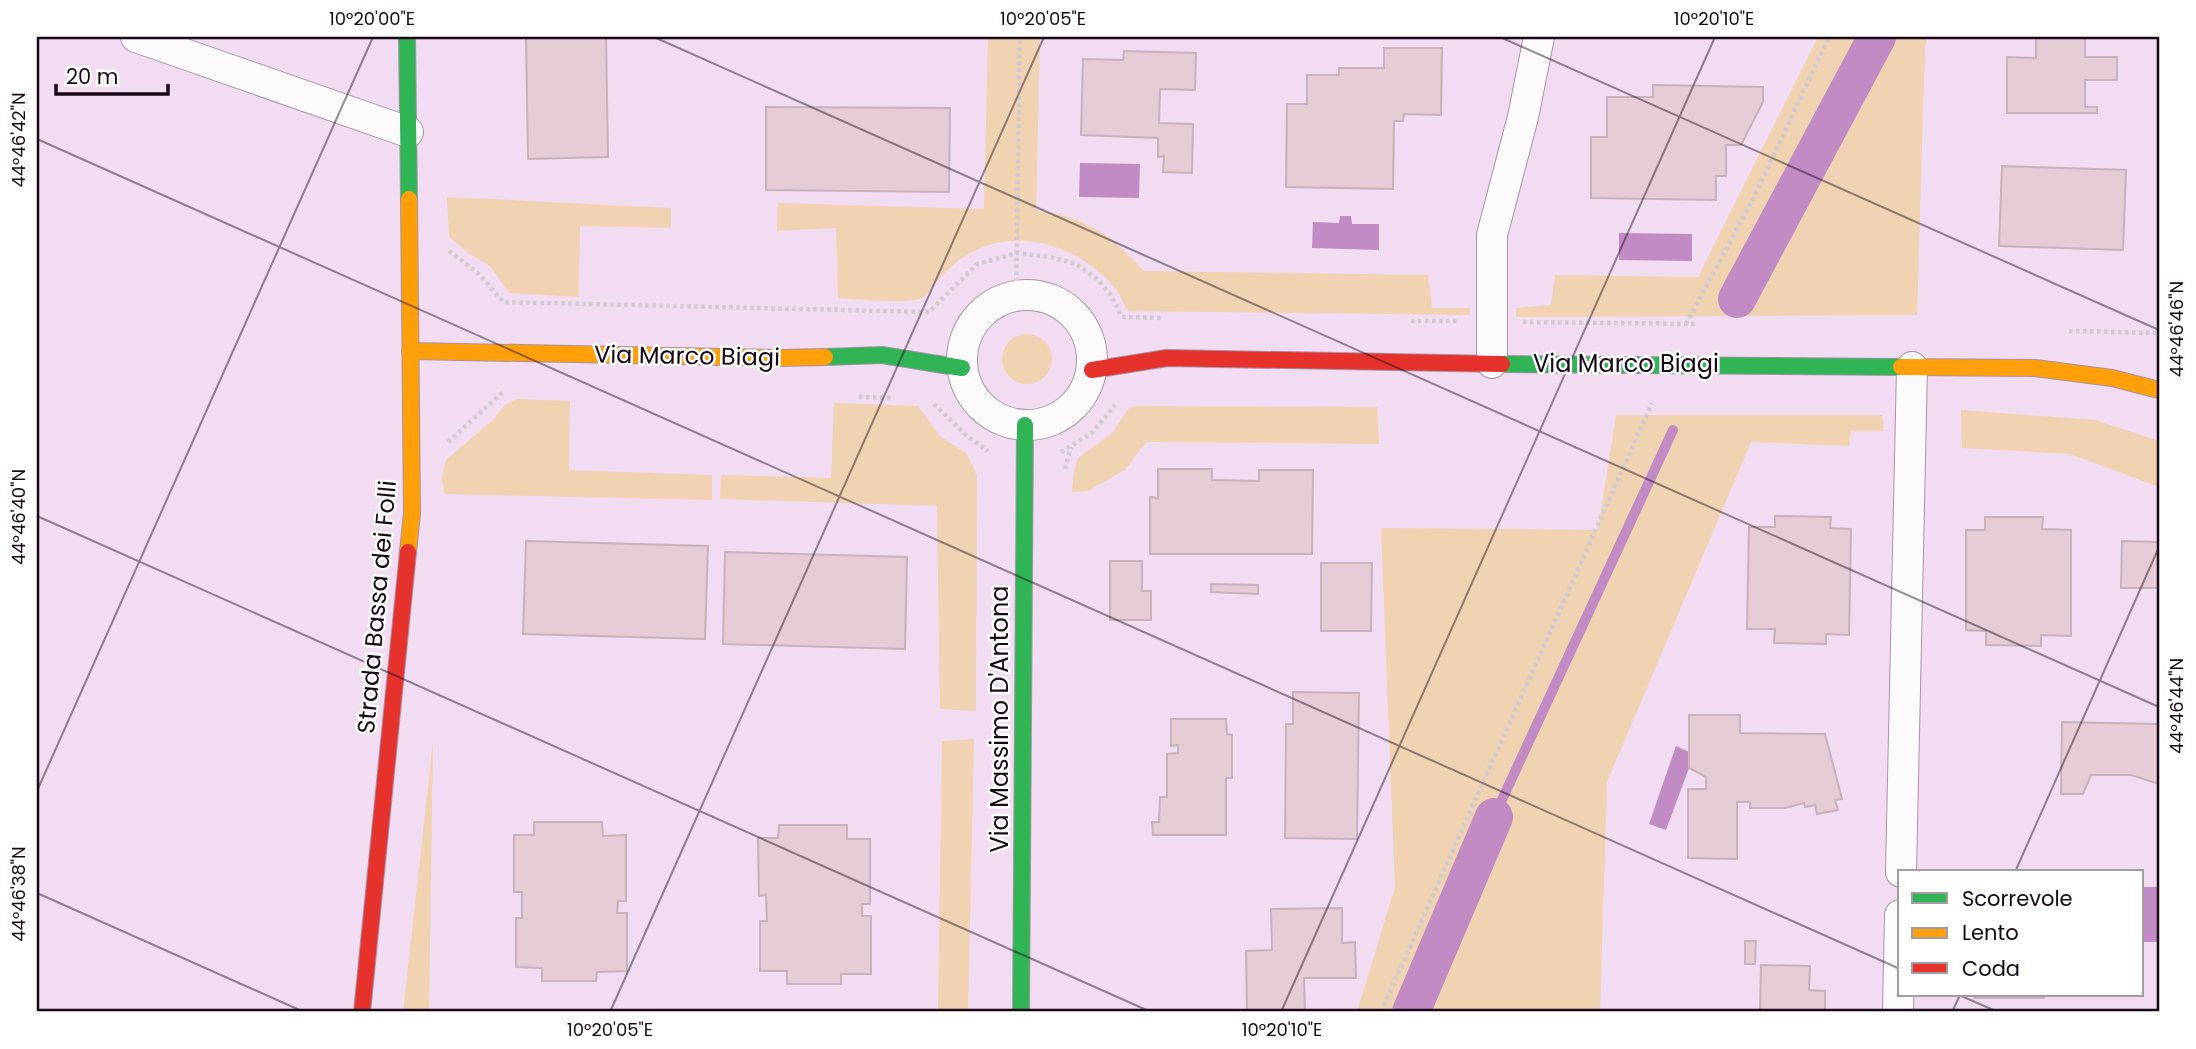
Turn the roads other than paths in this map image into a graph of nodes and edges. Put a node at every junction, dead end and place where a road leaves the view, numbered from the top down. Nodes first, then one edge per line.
1 (136, 37) edge
2 (407, 37) edge
3 (1539, 37) edge
4 (408, 132) junction
5 (410, 351) junction
6 (1492, 363) junction
7 (1912, 367) junction
8 (962, 368) junction
9 (1092, 370) junction
10 (2159, 390) edge
11 (1025, 435) junction
12 (1901, 870) edge
13 (362, 1012) edge
14 (1021, 1012) edge

1 - 4 street
2 - 4 street, Strada Bassa dei Folli
3 - 6 street
4 - 5 street, Strada Bassa dei Folli
5 - 8 street, Via Marco Biagi
5 - 13 street, Strada Bassa dei Folli
6 - 7 street, Via Marco Biagi
6 - 9 street, Via Marco Biagi
7 - 10 street, Via Marco Biagi
7 - 12 street
8 - 9 street
8 - 11 street
9 - 11 street
11 - 14 street, Via Massimo D'Antona

